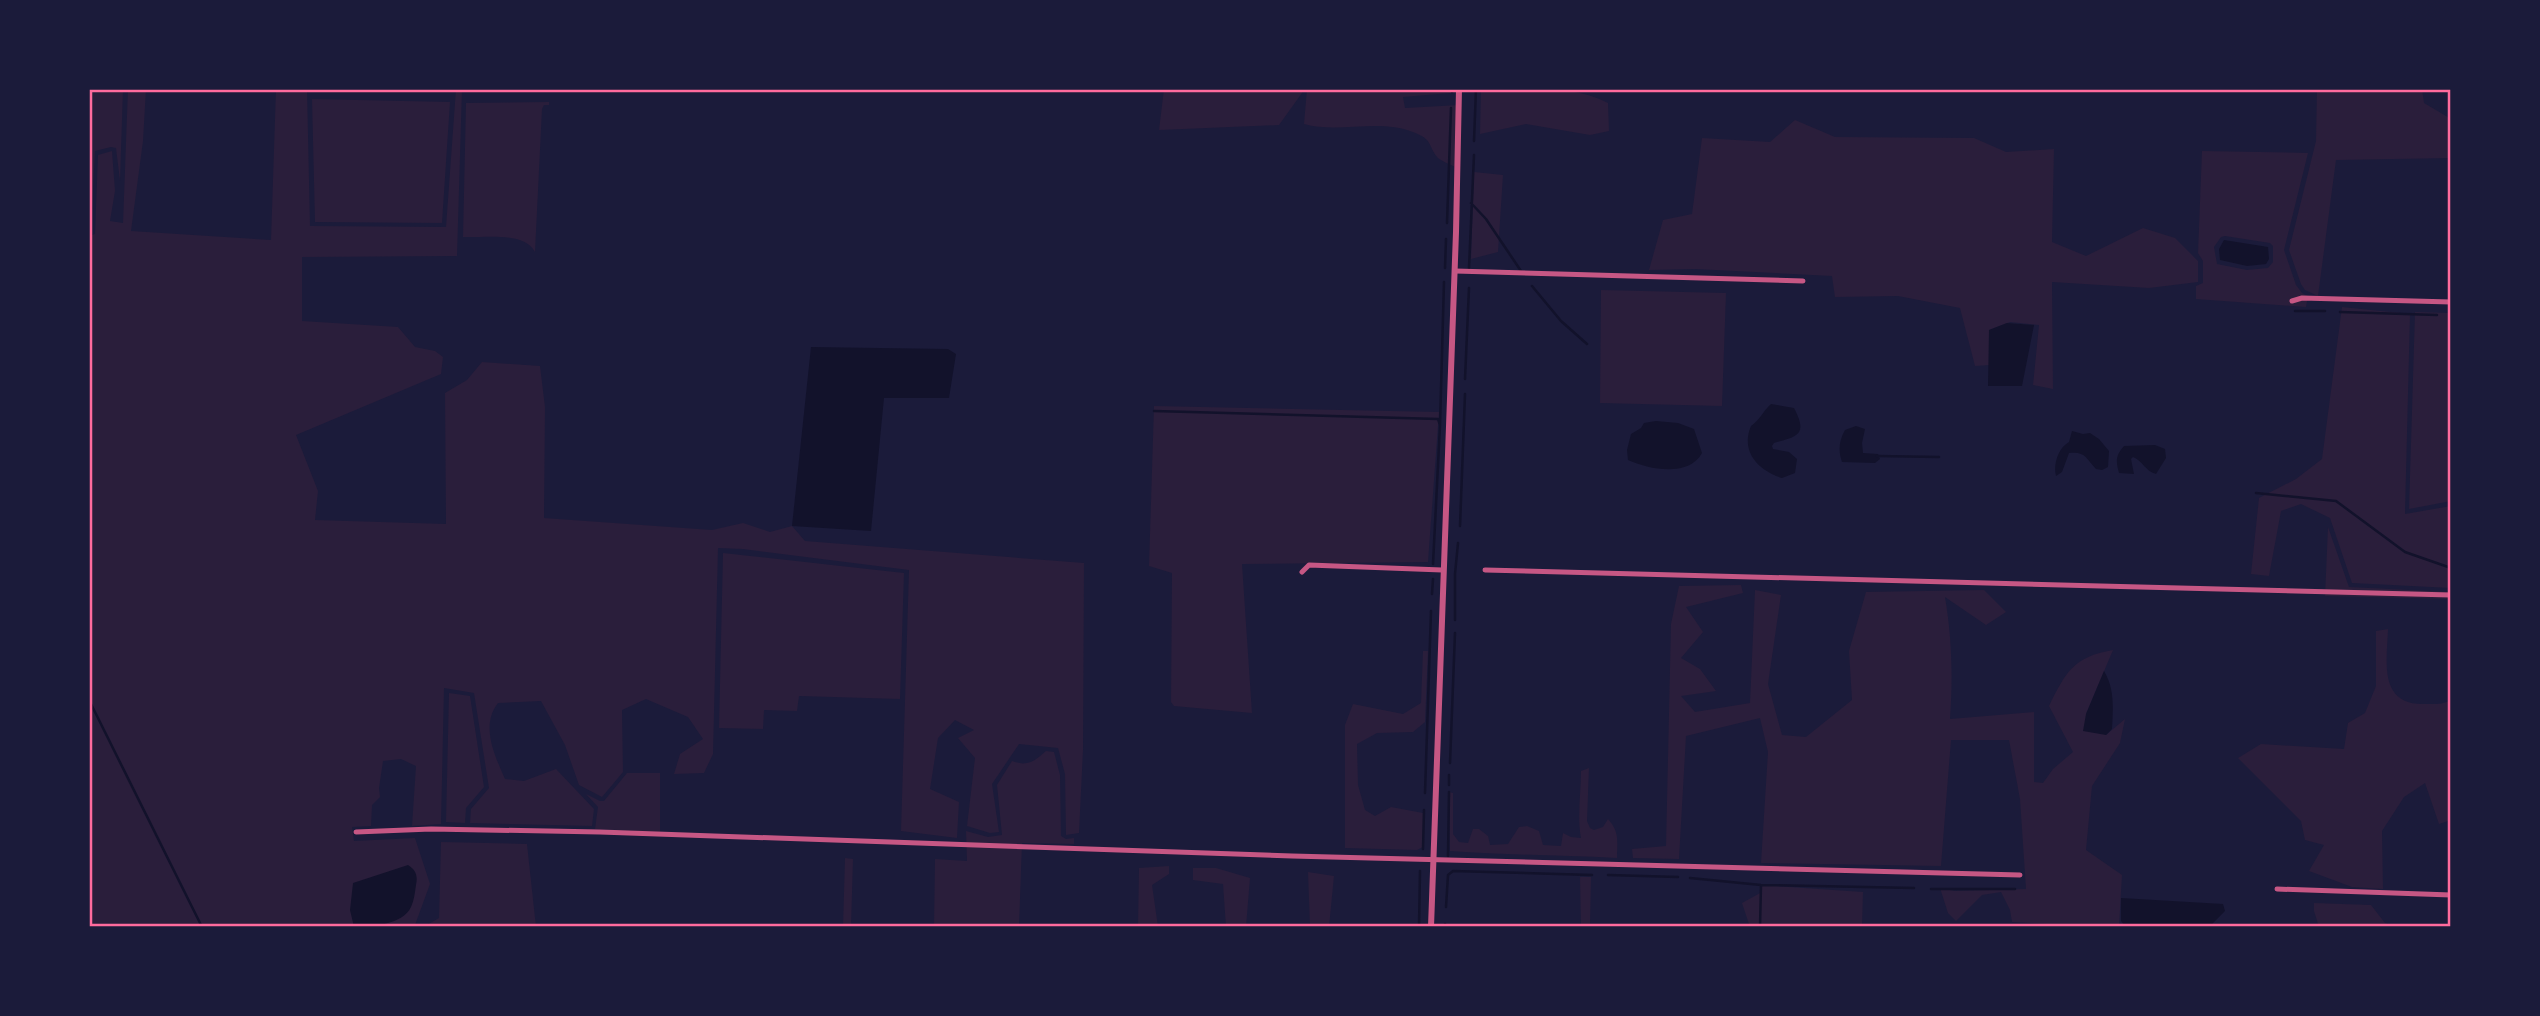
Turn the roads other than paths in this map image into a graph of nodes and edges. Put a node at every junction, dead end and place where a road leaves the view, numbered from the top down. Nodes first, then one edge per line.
1 (1459, 89) edge
2 (1455, 271) junction
3 (1802, 281) dead end
4 (2292, 301) dead end
5 (2451, 302) edge
6 (1442, 570) junction
7 (1485, 570) dead end
8 (1302, 572) dead end
9 (2451, 596) edge
10 (356, 832) dead end
11 (1433, 860) junction
12 (2020, 875) dead end
13 (2277, 889) dead end
14 (2451, 895) edge
15 (1431, 927) edge

1 - 2 street
2 - 3 street
2 - 6 street
4 - 5 street
6 - 8 street
6 - 11 street
7 - 9 street
10 - 11 street
11 - 12 street
11 - 15 street
13 - 14 street

